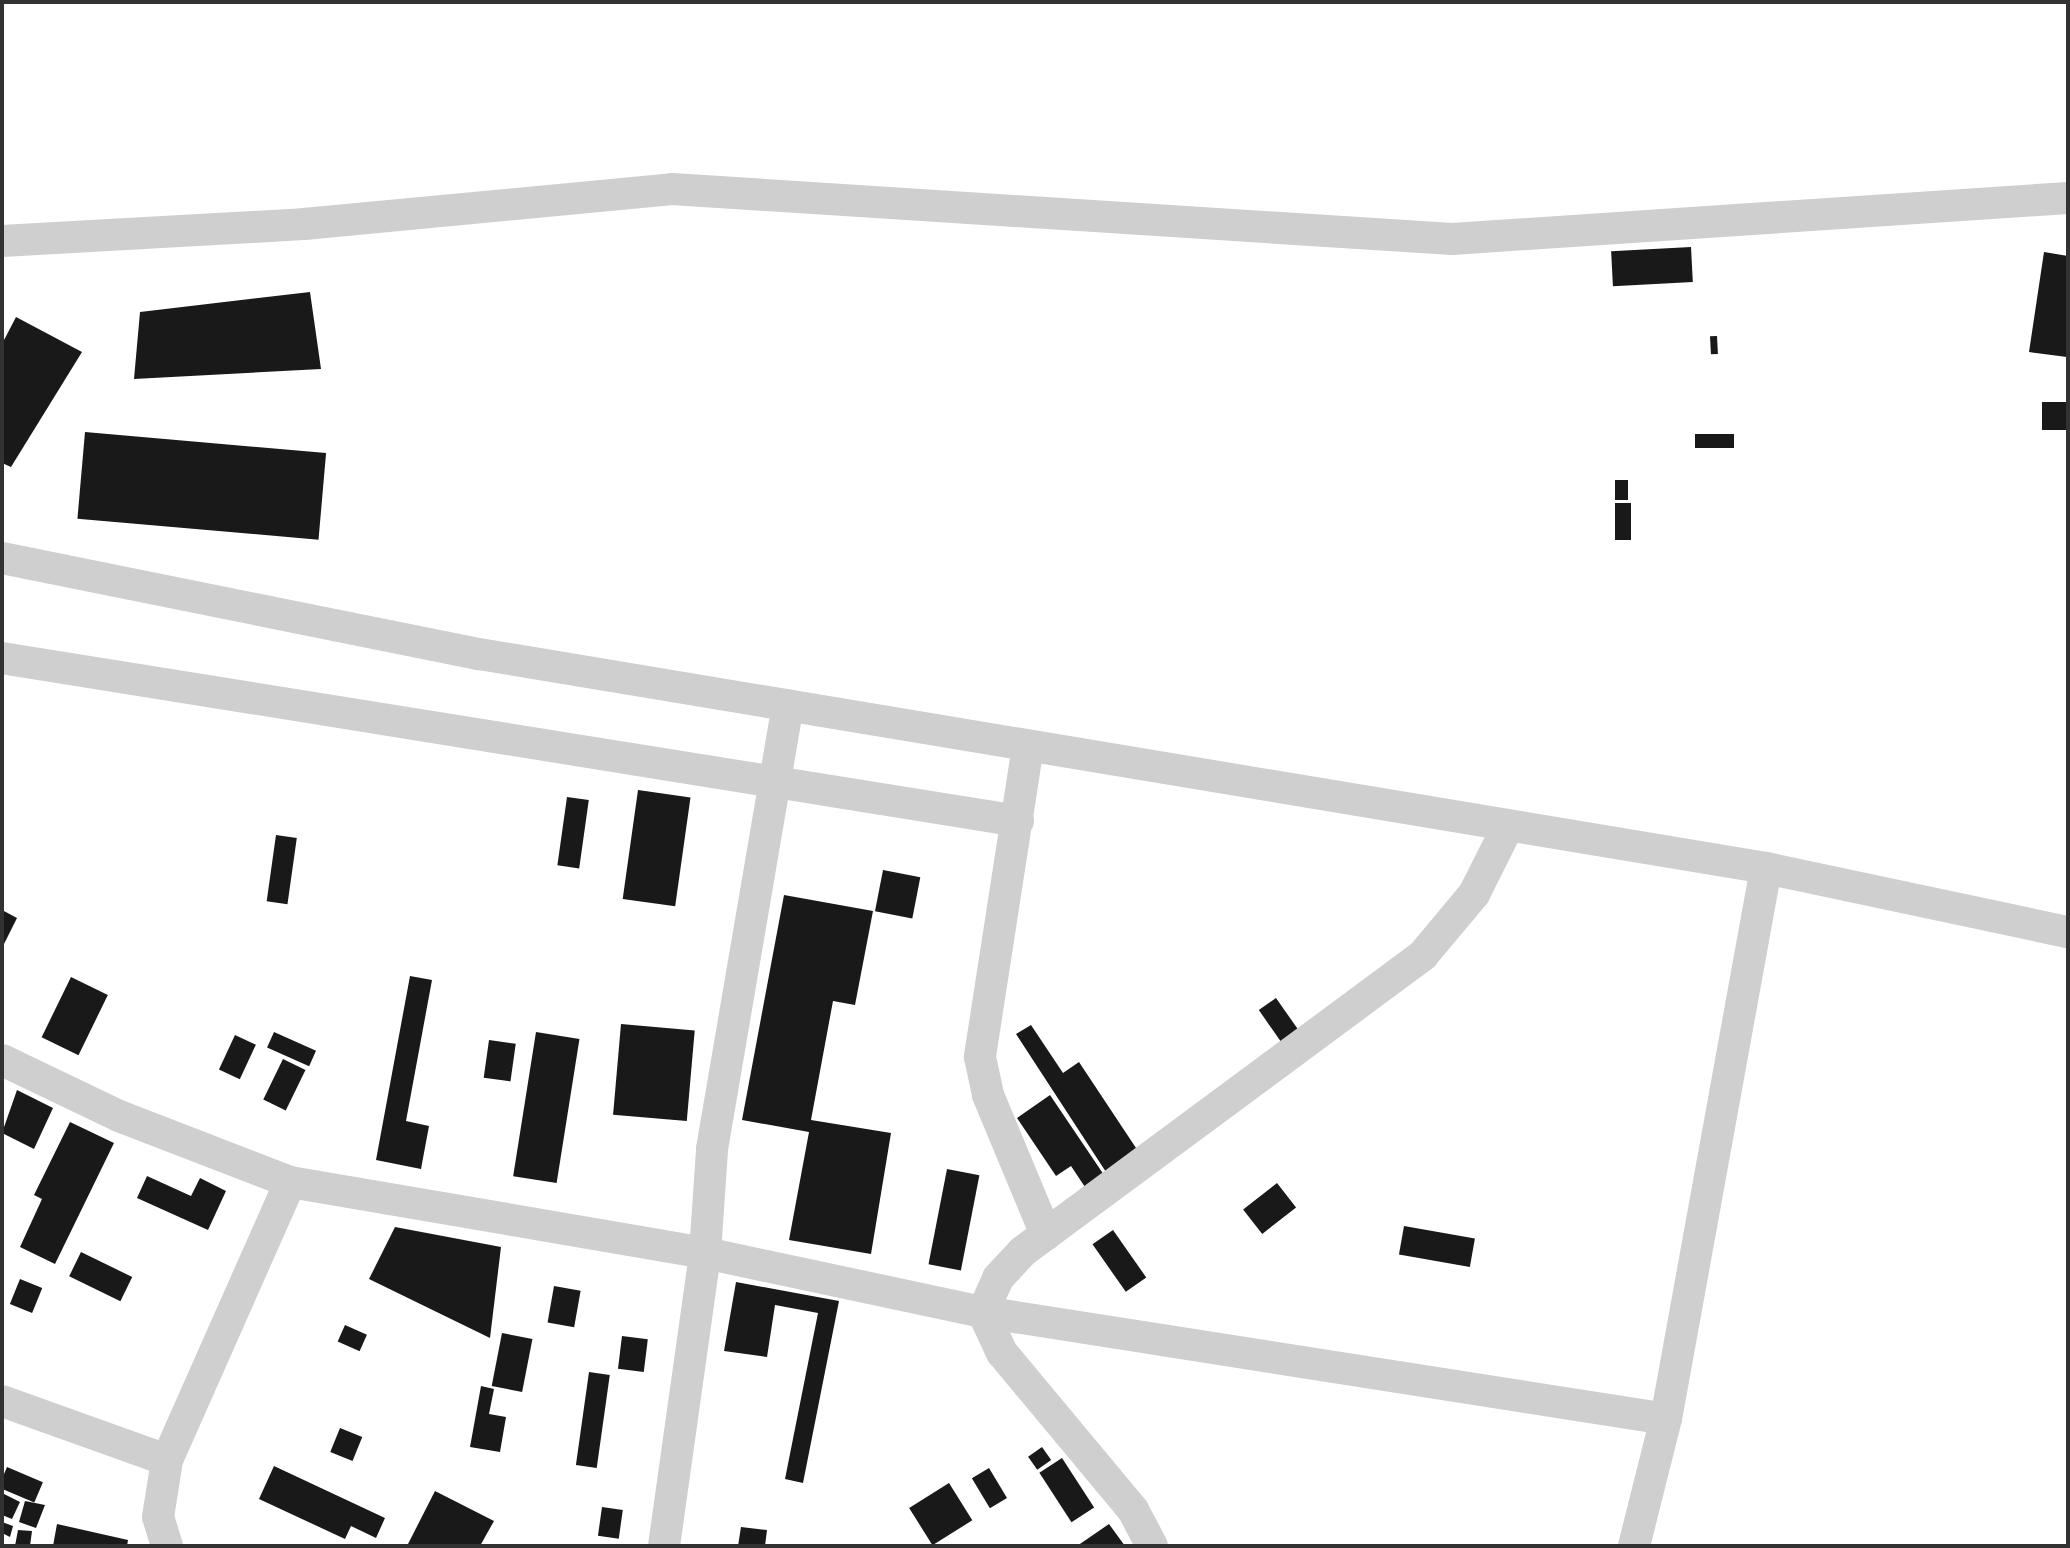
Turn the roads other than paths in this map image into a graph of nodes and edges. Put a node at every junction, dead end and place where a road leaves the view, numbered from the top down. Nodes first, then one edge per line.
1 (2068, 198) edge
2 (2, 241) edge
3 (2, 558) edge
4 (2, 658) edge
5 (788, 705) junction
6 (1028, 746) junction
7 (776, 783) junction
8 (1018, 821) junction
9 (1508, 826) junction
10 (1766, 869) junction
11 (2068, 932) edge
12 (2, 1060) edge
13 (290, 1182) junction
14 (1046, 1234) junction
15 (705, 1253) junction
16 (984, 1312) junction
17 (2, 1401) edge
18 (1667, 1419) junction
19 (167, 1460) junction
20 (167, 1546) edge
21 (664, 1546) edge
22 (1152, 1546) edge
23 (1634, 1546) edge

1 - 2 street
3 - 5 street
4 - 7 street
5 - 6 street
5 - 7 street
6 - 8 street
6 - 9 street
7 - 8 street
7 - 15 street
8 - 14 street
9 - 10 street
9 - 14 street
10 - 11 street
10 - 18 street
12 - 13 street
13 - 15 street
13 - 19 street
14 - 16 street
15 - 16 street
15 - 21 street
16 - 18 street
16 - 22 street
17 - 19 street
18 - 23 street
19 - 20 street

